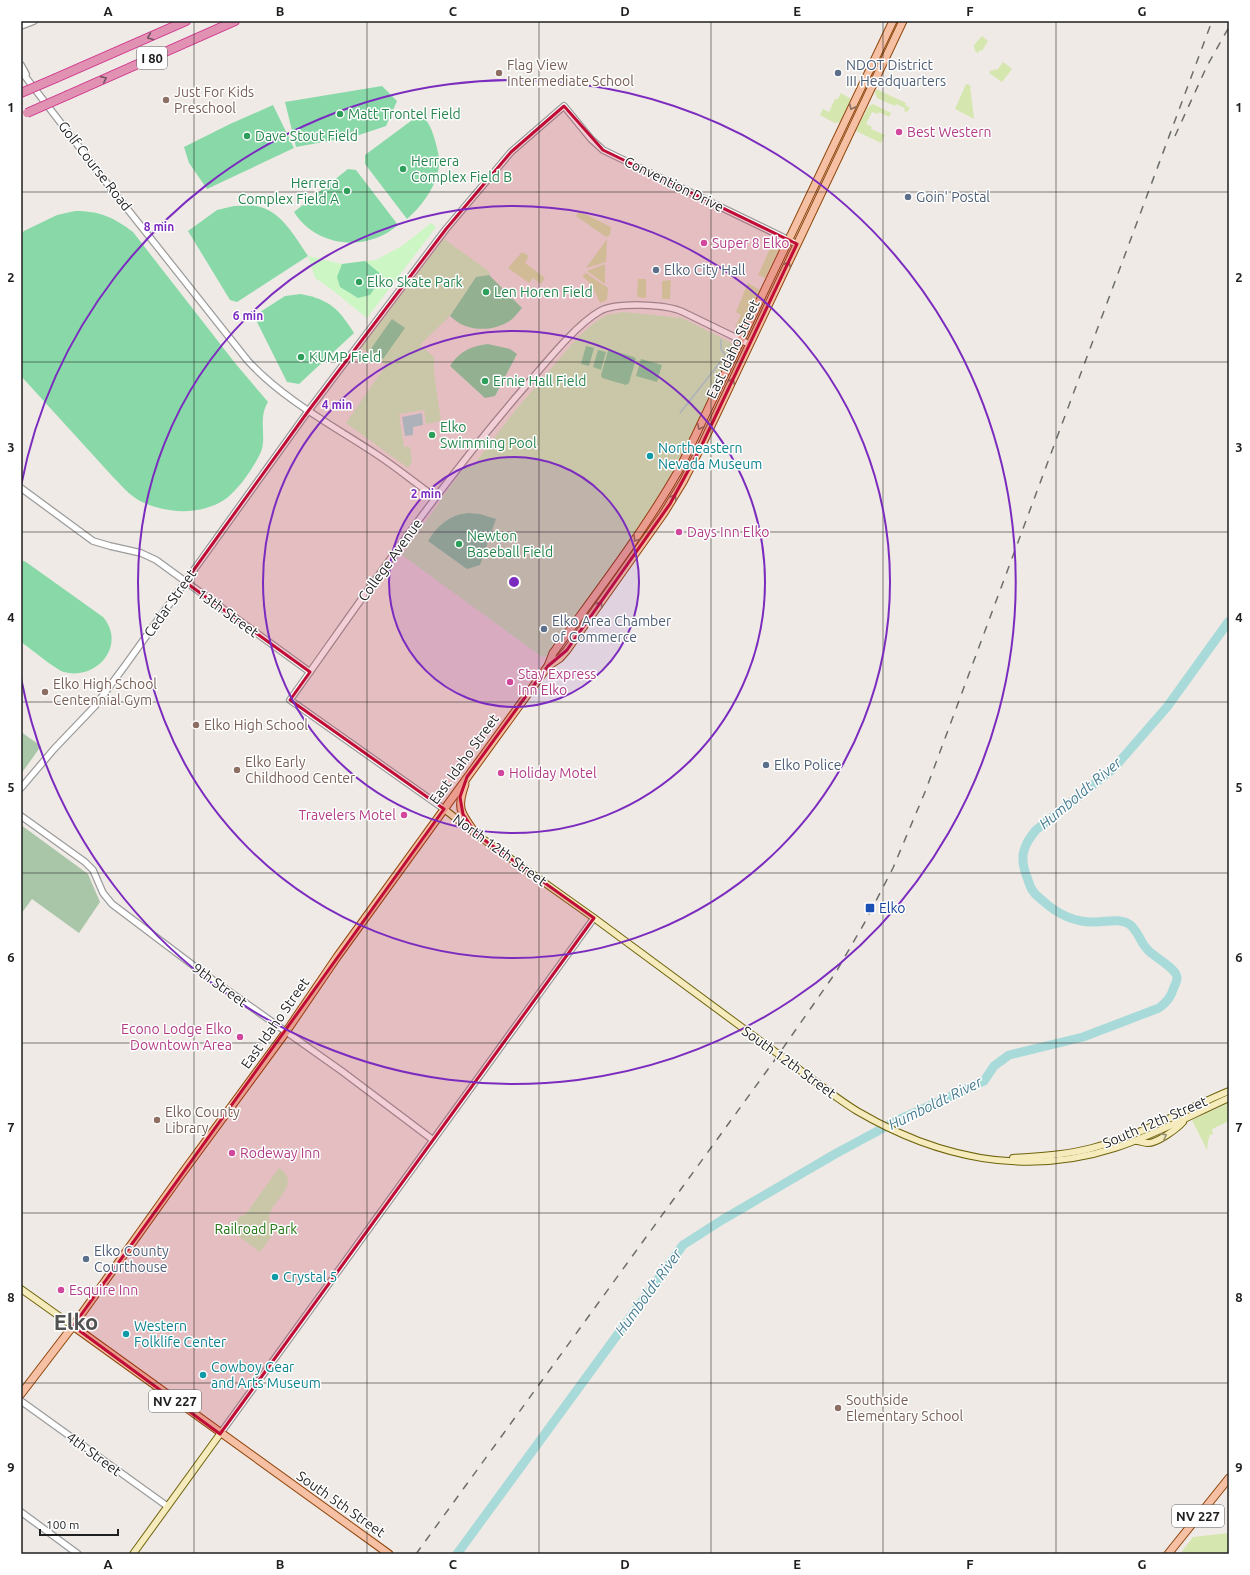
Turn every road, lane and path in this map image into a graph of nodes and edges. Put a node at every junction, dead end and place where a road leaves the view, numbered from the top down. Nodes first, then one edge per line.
1 (34, 21) edge
2 (186, 21) edge
3 (235, 21) edge
4 (893, 21) edge
5 (903, 21) edge
6 (21, 26) edge
7 (21, 65) edge
8 (21, 71) edge
9 (29, 82) junction
10 (21, 93) edge
11 (564, 106) joint
12 (24, 114) edge
13 (789, 240) junction
14 (797, 244) junction
15 (768, 283) junction
16 (762, 317) junction
17 (741, 340) junction
18 (750, 344) junction
19 (309, 410) junction
20 (21, 488) edge
21 (435, 497) junction
22 (185, 582) junction
23 (548, 666) junction
24 (310, 672) junction
25 (290, 700) joint
26 (467, 777) junction
27 (21, 788) edge
28 (444, 809) junction
29 (21, 816) edge
30 (476, 834) junction
31 (594, 918) junction
32 (650, 960) joint
33 (286, 1032) junction
34 (1229, 1090) edge
35 (1229, 1098) edge
36 (433, 1140) junction
37 (936, 1147) junction
38 (21, 1289) edge
39 (73, 1326) junction
40 (21, 1394) edge
41 (21, 1401) edge
42 (220, 1434) junction
43 (1229, 1478) edge
44 (167, 1506) junction
45 (21, 1512) edge
46 (78, 1554) edge
47 (133, 1554) edge
48 (389, 1554) edge
49 (1168, 1554) edge

1 - 6 street
2 -> 10 highway, I 80, bridge
12 -> 3 highway, I 80, bridge
4 -> 13 main road, East Idaho Street
5 - 14 main road, East Idaho Street
7 - 9 street
8 - 9 street, Golf Course Road
9 - 19 street, Golf Course Road
11 - 13 street, Convention Drive
11 - 19 street, Cedar Street
13 - 14 street, Convention Drive
13 - 15 main road, East Idaho Street
16 -> 14 main road, East Idaho Street
15 - 16 main road
15 - 17 main road, East Idaho Street
16 - 18 main road, East Idaho Street
17 - 18 street, College Avenue
17 - 21 street, College Avenue
17 -> 23 main road, East Idaho Street
23 -> 18 main road, East Idaho Street
19 - 21 street, Golf Course Road
19 - 22 street, Cedar Street
20 - 22 street, 13th Street
21 - 24 street, College Avenue
22 - 24 street, 13th Street
22 - 27 street, Cedar Street
23 - 26 main road, East Idaho Street
24 - 25 street, College Avenue
25 - 28 street, North 12th Street
26 - 28 main road, East Idaho Street
26 - 30 main road
28 - 30 main road, North 12th Street
28 - 33 main road, East Idaho Street
29 - 33 street, 9th Street
30 - 31 main road, North 12th Street
31 - 32 main road, North 12th Street
31 - 36 street
32 - 37 main road, South 12th Street, bridge
33 - 36 street, 9th Street
33 - 39 main road, East Idaho Street
34 - 37 main road, South 12th Street
37 -> 35 main road, South 12th Street
36 - 42 street
38 - 39 main road
39 - 40 main road, East Idaho Street
39 - 42 main road, NV 227
41 - 44 street, 4th Street
42 - 44 main road
42 - 48 main road, South 5th Street / NV 227
43 - 49 main road, NV 227
44 - 47 main road
45 - 46 street

